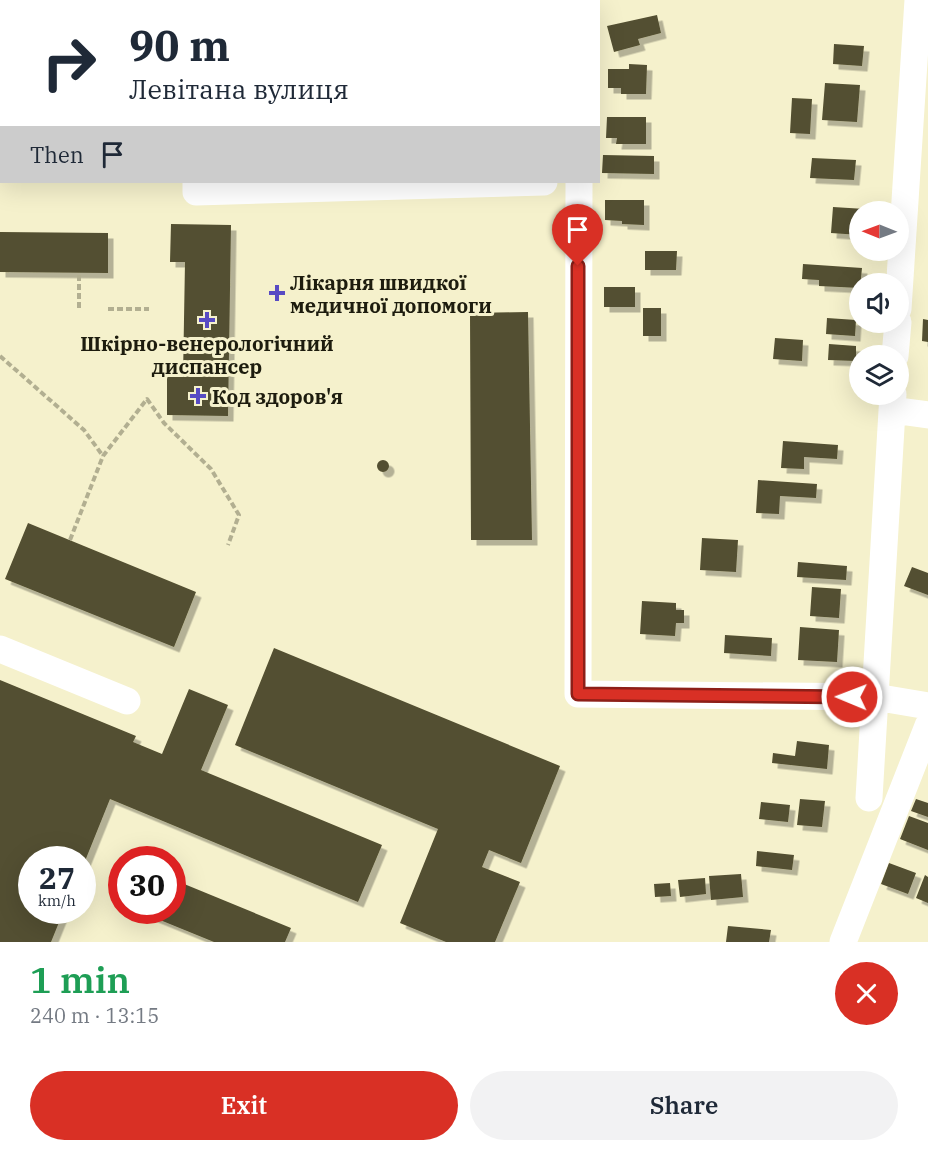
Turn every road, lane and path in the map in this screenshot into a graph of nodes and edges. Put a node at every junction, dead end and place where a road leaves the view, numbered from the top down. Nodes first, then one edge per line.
1 (918, 0) edge
2 (196, 183) edge
3 (509, 183) edge
4 (579, 183) edge
5 (79, 273) dead end
6 (900, 273) edge
7 (79, 308) dead end
8 (108, 309) dead end
9 (148, 309) dead end
10 (0, 356) edge
11 (892, 405) edge
12 (900, 405) edge
13 (928, 415) edge
14 (103, 456) junction
15 (70, 540) dead end
16 (228, 545) dead end
17 (0, 649) edge
18 (875, 698) junction
19 (127, 701) dead end
20 (928, 706) edge
21 (928, 726) edge
22 (869, 798) dead end
23 (843, 942) edge

1 - 6 street
2 - 3 street
4 - 18 street
5 - 7 path
8 - 9 path
10 - 14 path
11 - 18 street
12 - 13 street
14 - 15 path
14 - 16 path
17 - 19 street
18 - 20 street
18 - 22 street
21 - 23 street

